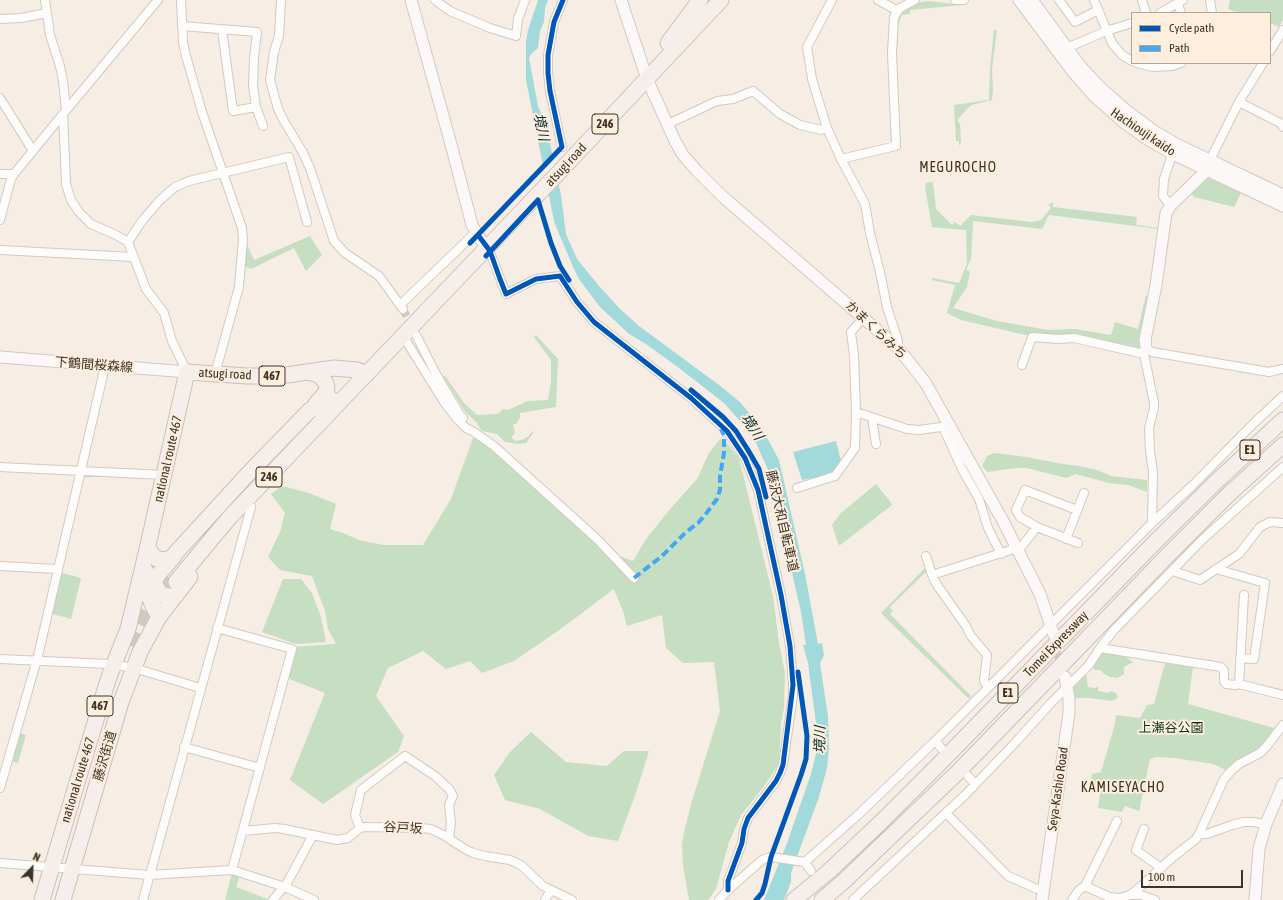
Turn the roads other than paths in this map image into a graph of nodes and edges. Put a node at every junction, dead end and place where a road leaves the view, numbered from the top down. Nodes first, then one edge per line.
1 (45, 0) edge
2 (158, 0) edge
3 (181, 0) edge
4 (281, 0) edge
5 (411, 0) edge
6 (435, 0) edge
7 (524, 0) edge
8 (563, 0) edge
9 (620, 0) edge
10 (700, 0) edge
11 (707, 0) edge
12 (721, 0) edge
13 (731, 0) edge
14 (832, 0) edge
15 (878, 0) edge
16 (915, 0) edge
17 (955, 0) edge
18 (964, 0) edge
19 (1019, 0) edge
20 (1032, 0) edge
21 (1058, 0) edge
22 (1094, 0) edge
23 (1142, 0) edge
24 (1210, 0) edge
25 (1180, 2) edge
26 (1098, 10) junction
27 (898, 11) junction
28 (1146, 12) edge
29 (1162, 12) edge
30 (1181, 12) edge
31 (1212, 12) edge
32 (47, 13) junction
33 (0, 19) edge
34 (1131, 23) edge
35 (182, 26) junction
36 (222, 30) junction
37 (1283, 30) edge
38 (1106, 31) junction
39 (671, 47) junction
40 (1067, 48) junction
41 (1271, 49) edge
42 (1131, 60) edge
43 (1140, 64) edge
44 (1178, 64) edge
45 (1261, 64) edge
46 (646, 74) junction
47 (0, 98) edge
48 (1239, 102) junction
49 (256, 107) junction
50 (64, 112) junction
51 (668, 124) junction
52 (263, 126) dead end
53 (1283, 127) edge
54 (826, 128) junction
55 (1174, 149) junction
56 (33, 151) junction
57 (562, 157) junction
58 (841, 159) junction
59 (1208, 165) junction
60 (222, 173) junction
61 (0, 174) edge
62 (14, 174) junction
63 (1283, 196) edge
64 (1171, 205) junction
65 (1283, 206) edge
66 (0, 220) edge
67 (307, 222) dead end
68 (482, 240) junction
69 (128, 242) junction
70 (0, 250) edge
71 (133, 257) junction
72 (863, 318) junction
73 (409, 336) junction
74 (898, 348) junction
75 (1145, 351) junction
76 (0, 357) edge
77 (1022, 365) dead end
78 (105, 366) junction
79 (1283, 369) edge
80 (187, 372) junction
81 (306, 372) junction
82 (362, 372) junction
83 (215, 374) junction
84 (347, 395) junction
85 (1283, 396) edge
86 (319, 405) junction
87 (856, 412) junction
88 (872, 418) junction
89 (1283, 420) edge
90 (947, 426) junction
91 (474, 432) junction
92 (876, 444) dead end
93 (1283, 445) edge
94 (0, 467) edge
95 (1283, 467) edge
96 (80, 471) junction
97 (164, 475) junction
98 (797, 488) dead end
99 (1084, 493) dead end
100 (251, 507) junction
101 (1077, 510) junction
102 (1152, 523) junction
103 (1283, 523) edge
104 (1037, 527) junction
105 (1066, 539) junction
106 (1078, 543) dead end
107 (148, 545) junction
108 (1018, 549) junction
109 (175, 554) junction
110 (1001, 554) junction
111 (926, 556) dead end
112 (0, 566) edge
113 (57, 569) junction
114 (1216, 569) junction
115 (1173, 571) junction
116 (932, 575) junction
117 (634, 578) dead end
118 (173, 584) junction
119 (1244, 595) dead end
120 (132, 610) junction
121 (157, 613) junction
122 (217, 628) junction
123 (1053, 630) junction
124 (1100, 648) junction
125 (1240, 658) junction
126 (0, 659) edge
127 (36, 661) junction
128 (113, 665) junction
129 (134, 668) junction
130 (1067, 682) junction
131 (1239, 684) junction
132 (200, 688) junction
133 (988, 688) junction
134 (1283, 695) edge
135 (1283, 725) edge
136 (935, 741) junction
137 (184, 747) junction
138 (942, 749) dead end
139 (260, 768) junction
140 (968, 776) dead end
141 (975, 784) junction
142 (1283, 784) edge
143 (0, 788) edge
144 (946, 813) junction
145 (1117, 821) dead end
146 (1266, 824) junction
147 (360, 828) junction
148 (1144, 829) dead end
149 (243, 831) junction
150 (1199, 834) junction
151 (313, 835) junction
152 (449, 838) junction
153 (805, 862) junction
154 (0, 863) edge
155 (52, 867) junction
156 (1160, 868) junction
157 (72, 869) junction
158 (232, 870) junction
159 (811, 871) dead end
160 (149, 875) junction
161 (1085, 886) junction
162 (285, 887) junction
163 (551, 890) junction
164 (728, 890) junction
165 (1130, 895) junction
166 (1043, 896) edge
167 (1120, 899) edge
168 (42, 900) edge
169 (63, 900) edge
170 (143, 900) edge
171 (273, 900) edge
172 (314, 900) edge
173 (545, 900) edge
174 (572, 900) edge
175 (719, 900) edge
176 (794, 900) edge
177 (822, 900) edge
178 (853, 900) edge
179 (1072, 900) edge
180 (1155, 900) edge
181 (1255, 900) edge

1 - 32 street
2 - 50 street
3 - 35 street
4 - 68 street
5 - 68 street
6 - 7 street
8 - 57 street
9 - 46 street, かまくらみち
10 - 39 highway, 246
11 - 39 highway, atsugi road / 246
12 - 39 highway, atsugi road / 246
13 - 39 highway, 246
14 - 54 street
15 - 27 street
16 - 27 street
17 - 18 street
19 - 55 street, Hachiouji kaido
20 - 40 street, Hachiouji kaido
21 - 26 street
22 - 26 street
23 - 28 street
24 - 31 street
25 - 29 street
25 - 30 street
26 - 38 street
27 - 58 street
32 - 33 street
32 - 50 street
34 - 38 street
35 - 36 street
35 - 60 street
36 - 49 street
36 - 49 street
37 - 41 street
38 - 40 street
38 - 42 street
39 - 46 highway, atsugi road / 246
40 - 55 street, Hachiouji kaido
43 - 44 street
45 - 48 street
46 - 51 street, かまくらみち
46 - 57 highway, atsugi road / 246
47 - 56 street
48 - 53 street
48 - 59 street
49 - 52 street
50 - 56 street
50 - 69 street
51 - 54 street
51 - 72 street, かまくらみち
54 - 58 street
55 - 59 street, Hachiouji kaido
55 - 64 street
56 - 62 street
57 - 68 highway, atsugi road / 246
58 - 74 street
59 - 63 street, Hachiouji kaido
59 - 64 street
59 - 65 street, Hachiouji kaido
60 - 67 street
60 - 69 street
60 - 83 street
61 - 62 street
62 - 66 street
64 - 75 street
68 - 73 highway, atsugi road / 246
68 - 82 highway, atsugi road / 246
68 - 164 street
69 - 71 street
70 - 71 street
71 - 80 street
72 - 74 street, かまくらみち
72 - 87 street
73 - 82 highway, atsugi road / 246
73 - 91 street
73 - 91 street
74 - 90 street, かまくらみち
75 - 77 street
75 - 79 street
75 - 102 street
76 - 78 street, 下鶴間桜森線
78 - 80 street, 下鶴間桜森線
78 - 96 street
80 - 83 highway, atsugi road / 467
80 - 97 highway, national route 467 / 467
81 - 82 highway, atsugi road / 467
81 - 83 highway, atsugi road / 467
81 - 86 highway
82 - 84 highway, 246
82 - 86 highway, 246
84 - 100 highway
84 - 118 highway, 246
85 - 102 street
86 - 109 highway, 246
86 - 118 highway, 246
87 - 88 street
87 - 98 street
88 - 90 street
88 - 92 street
89 - 176 highway, Tomei Expressway / E1
90 - 108 street, かまくらみち
90 - 110 street
91 - 117 street
93 - 177 highway, Tomei Expressway / E1
94 - 96 street
95 - 115 street
96 - 97 street
96 - 113 street
97 - 107 highway, national route 467 / 467
99 - 101 street
100 - 118 highway
100 - 122 street
101 - 104 street
101 - 105 street
102 - 123 street
103 - 114 street
104 - 105 street
104 - 108 street
105 - 106 street
107 - 109 highway
107 - 120 highway, national route 467 / 467
107 - 121 highway, national route 467 / 467
108 - 110 street
108 - 123 street, かまくらみち
109 - 118 highway
110 - 116 street
111 - 116 street
112 - 113 street
113 - 127 street
114 - 115 street
114 - 125 street
115 - 124 street
116 - 133 street
118 - 121 highway, 藤沢街道
119 - 125 street
120 - 121 highway
120 - 128 highway, national route 467 / 467
121 - 129 highway, 藤沢街道 / 467
122 - 132 street
122 - 139 street
123 - 133 street
124 - 130 street
124 - 131 street
125 - 131 street
126 - 127 street
127 - 128 street
127 - 143 street
128 - 129 street
128 - 155 highway, national route 467 / 467
129 - 132 street
129 - 157 highway, 藤沢街道 / 467
130 - 141 street
130 - 166 street, Seya-Kashio Road
131 - 134 street
132 - 137 street
133 - 136 street
135 - 150 street
136 - 138 street
136 - 153 street
137 - 139 street
137 - 160 street
139 - 149 street
140 - 141 street
141 - 144 street
142 - 146 street
144 - 166 street
144 - 178 street
145 - 161 street
146 - 150 street
146 - 181 street
147 - 151 street
147 - 152 street, 谷戸坂
147 - 152 street
148 - 156 street
149 - 151 street
149 - 158 street
150 - 156 street
151 - 162 street
152 - 163 street, 谷戸坂
153 - 159 street
153 - 164 street
154 - 155 street
155 - 157 street
155 - 168 highway, national route 467 / 467
156 - 165 street
157 - 160 street
157 - 169 highway, 藤沢街道 / 467
158 - 160 street
158 - 162 street
160 - 170 street
161 - 167 street
161 - 179 street
162 - 171 street
162 - 172 street
163 - 173 street
163 - 174 street, 谷戸坂
164 - 175 street
165 - 167 street
165 - 180 street

